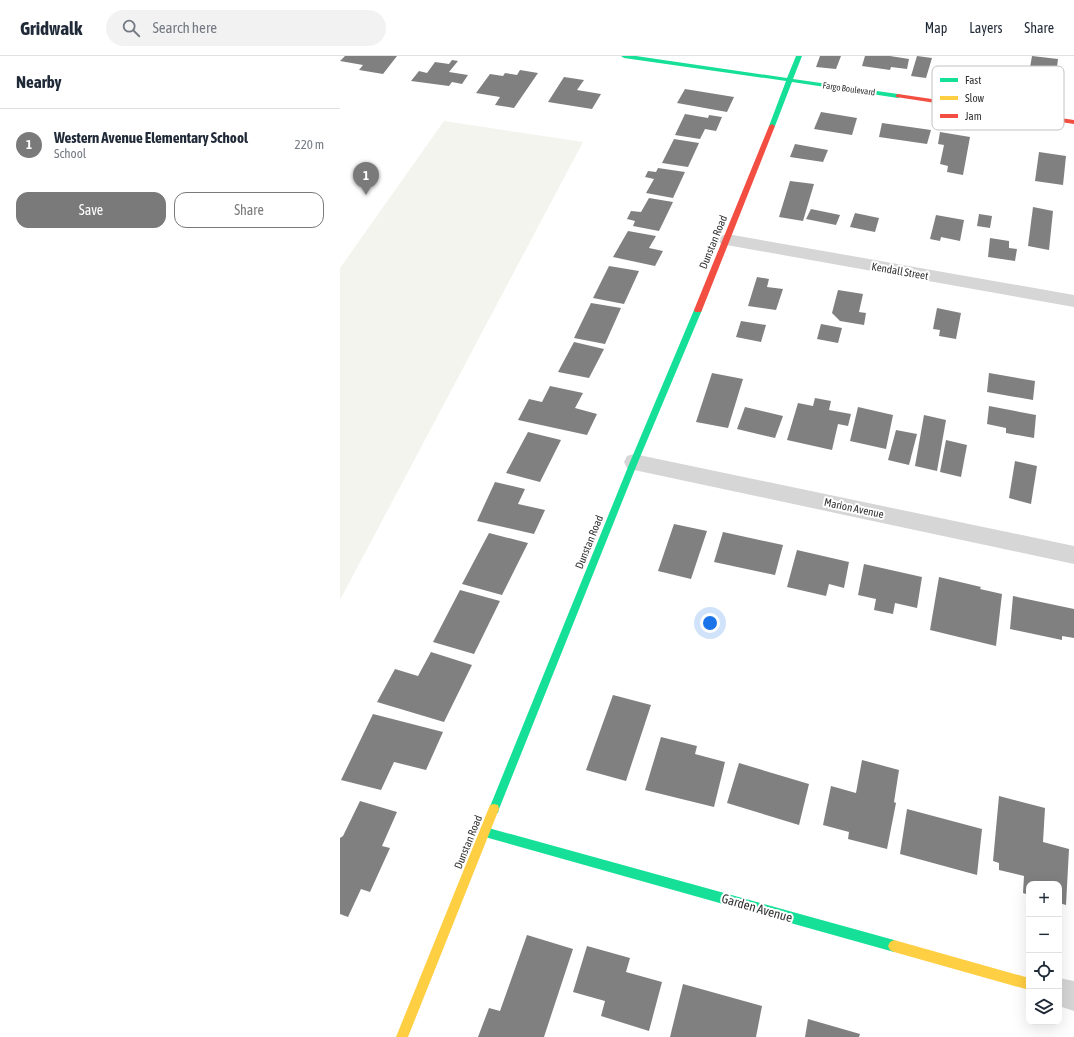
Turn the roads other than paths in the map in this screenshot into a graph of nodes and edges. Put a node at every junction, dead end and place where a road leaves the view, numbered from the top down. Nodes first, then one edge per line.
1 (624, 56) edge
2 (799, 56) edge
3 (789, 81) junction
4 (932, 102) edge
5 (1064, 121) edge
6 (1074, 122) edge
7 (727, 240) junction
8 (1074, 301) edge
9 (634, 462) junction
10 (1074, 555) edge
11 (485, 832) junction
12 (1026, 983) edge
13 (1062, 993) edge
14 (1074, 996) edge
15 (402, 1037) edge

1 - 3 street, Fargo Boulevard
2 - 3 street, Dunstan Road
3 - 4 street, Fargo Boulevard
3 - 7 street, Dunstan Road
5 - 6 street, Fargo Boulevard
7 - 8 street, Kendall Street
7 - 9 street, Dunstan Road
9 - 10 street, Marion Avenue
9 - 11 street, Dunstan Road
11 - 12 street, Garden Avenue
11 - 15 street, Dunstan Road
13 - 14 street

